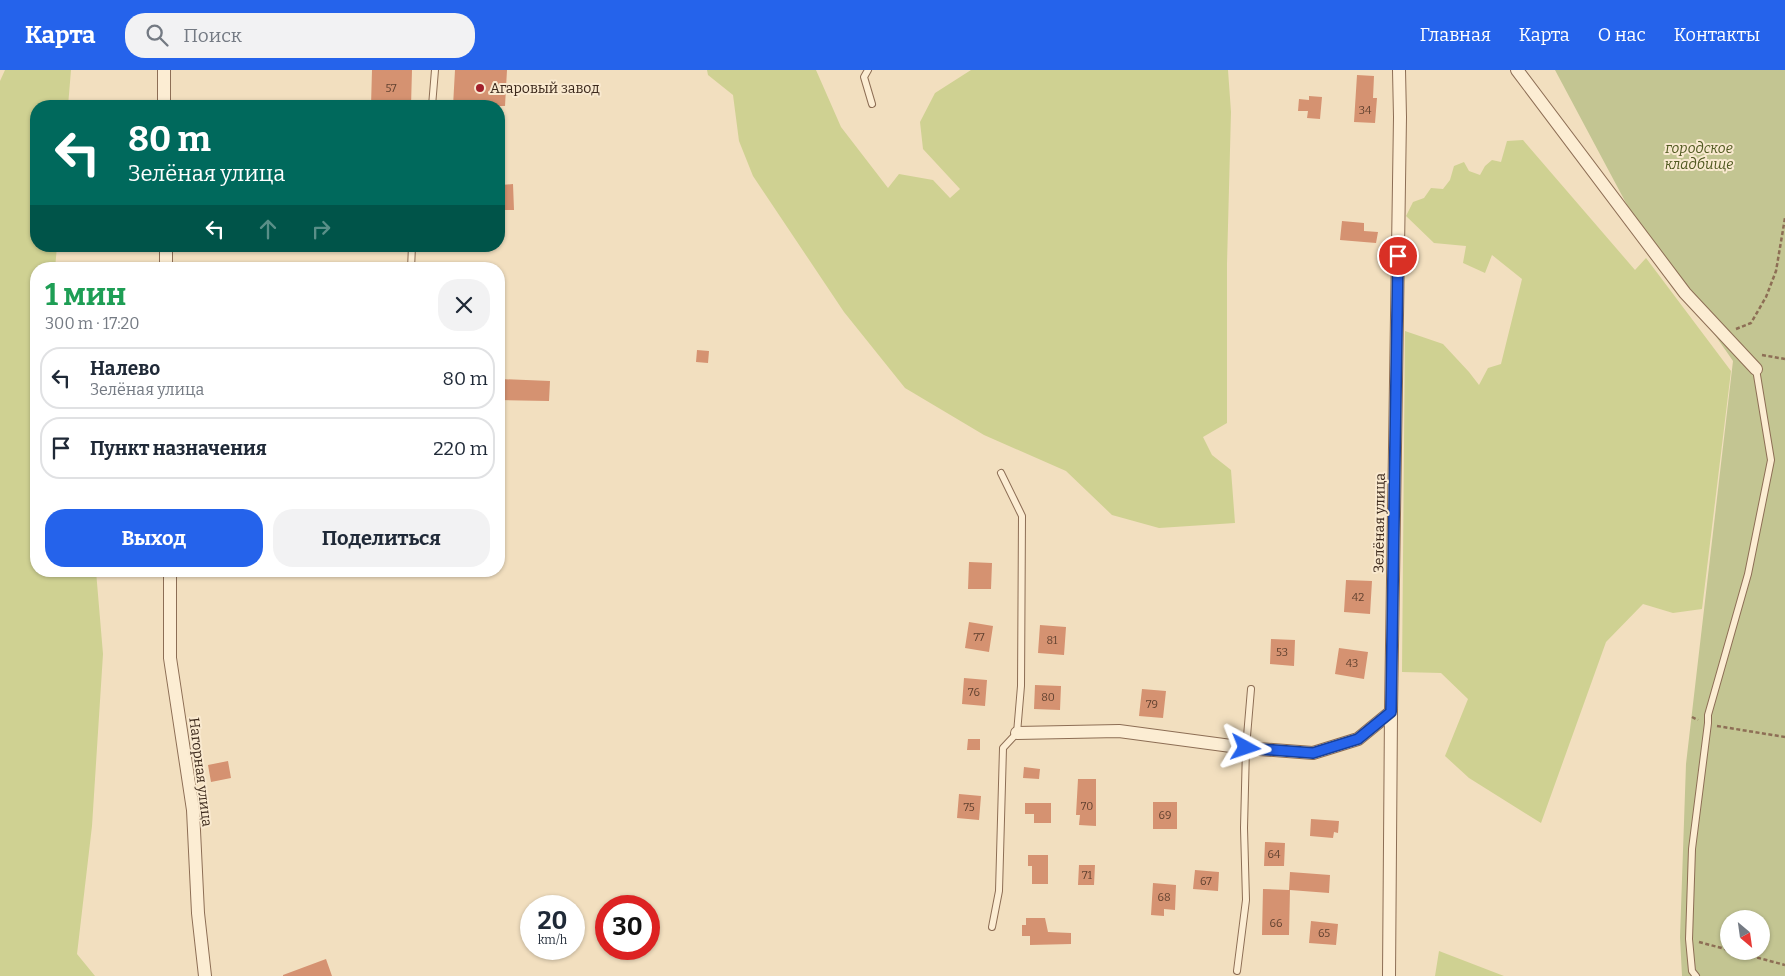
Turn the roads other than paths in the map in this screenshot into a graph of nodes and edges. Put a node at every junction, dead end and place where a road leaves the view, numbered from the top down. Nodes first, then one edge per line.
1 (164, 70) edge
2 (435, 70) edge
3 (868, 70) edge
4 (1399, 70) edge
5 (1517, 70) edge
6 (164, 100) edge
7 (432, 100) edge
8 (872, 104) dead end
9 (1756, 369) joint
10 (1001, 473) dead end
11 (170, 577) edge
12 (1251, 690) dead end
13 (1391, 712) junction
14 (1017, 733) junction
15 (1246, 748) junction
16 (992, 927) dead end
17 (1237, 971) dead end
18 (205, 976) edge
19 (1389, 976) edge
20 (1696, 976) edge

1 - 6 street
2 - 7 lane
3 - 8 lane
4 - 13 street, Зелёная улица
5 - 9 street
9 - 20 lane
10 - 14 lane
11 - 18 street, Нагорная улица
12 - 15 lane
13 - 15 street
13 - 19 street, Зелёная улица
14 - 15 street
14 - 16 lane
15 - 17 lane

